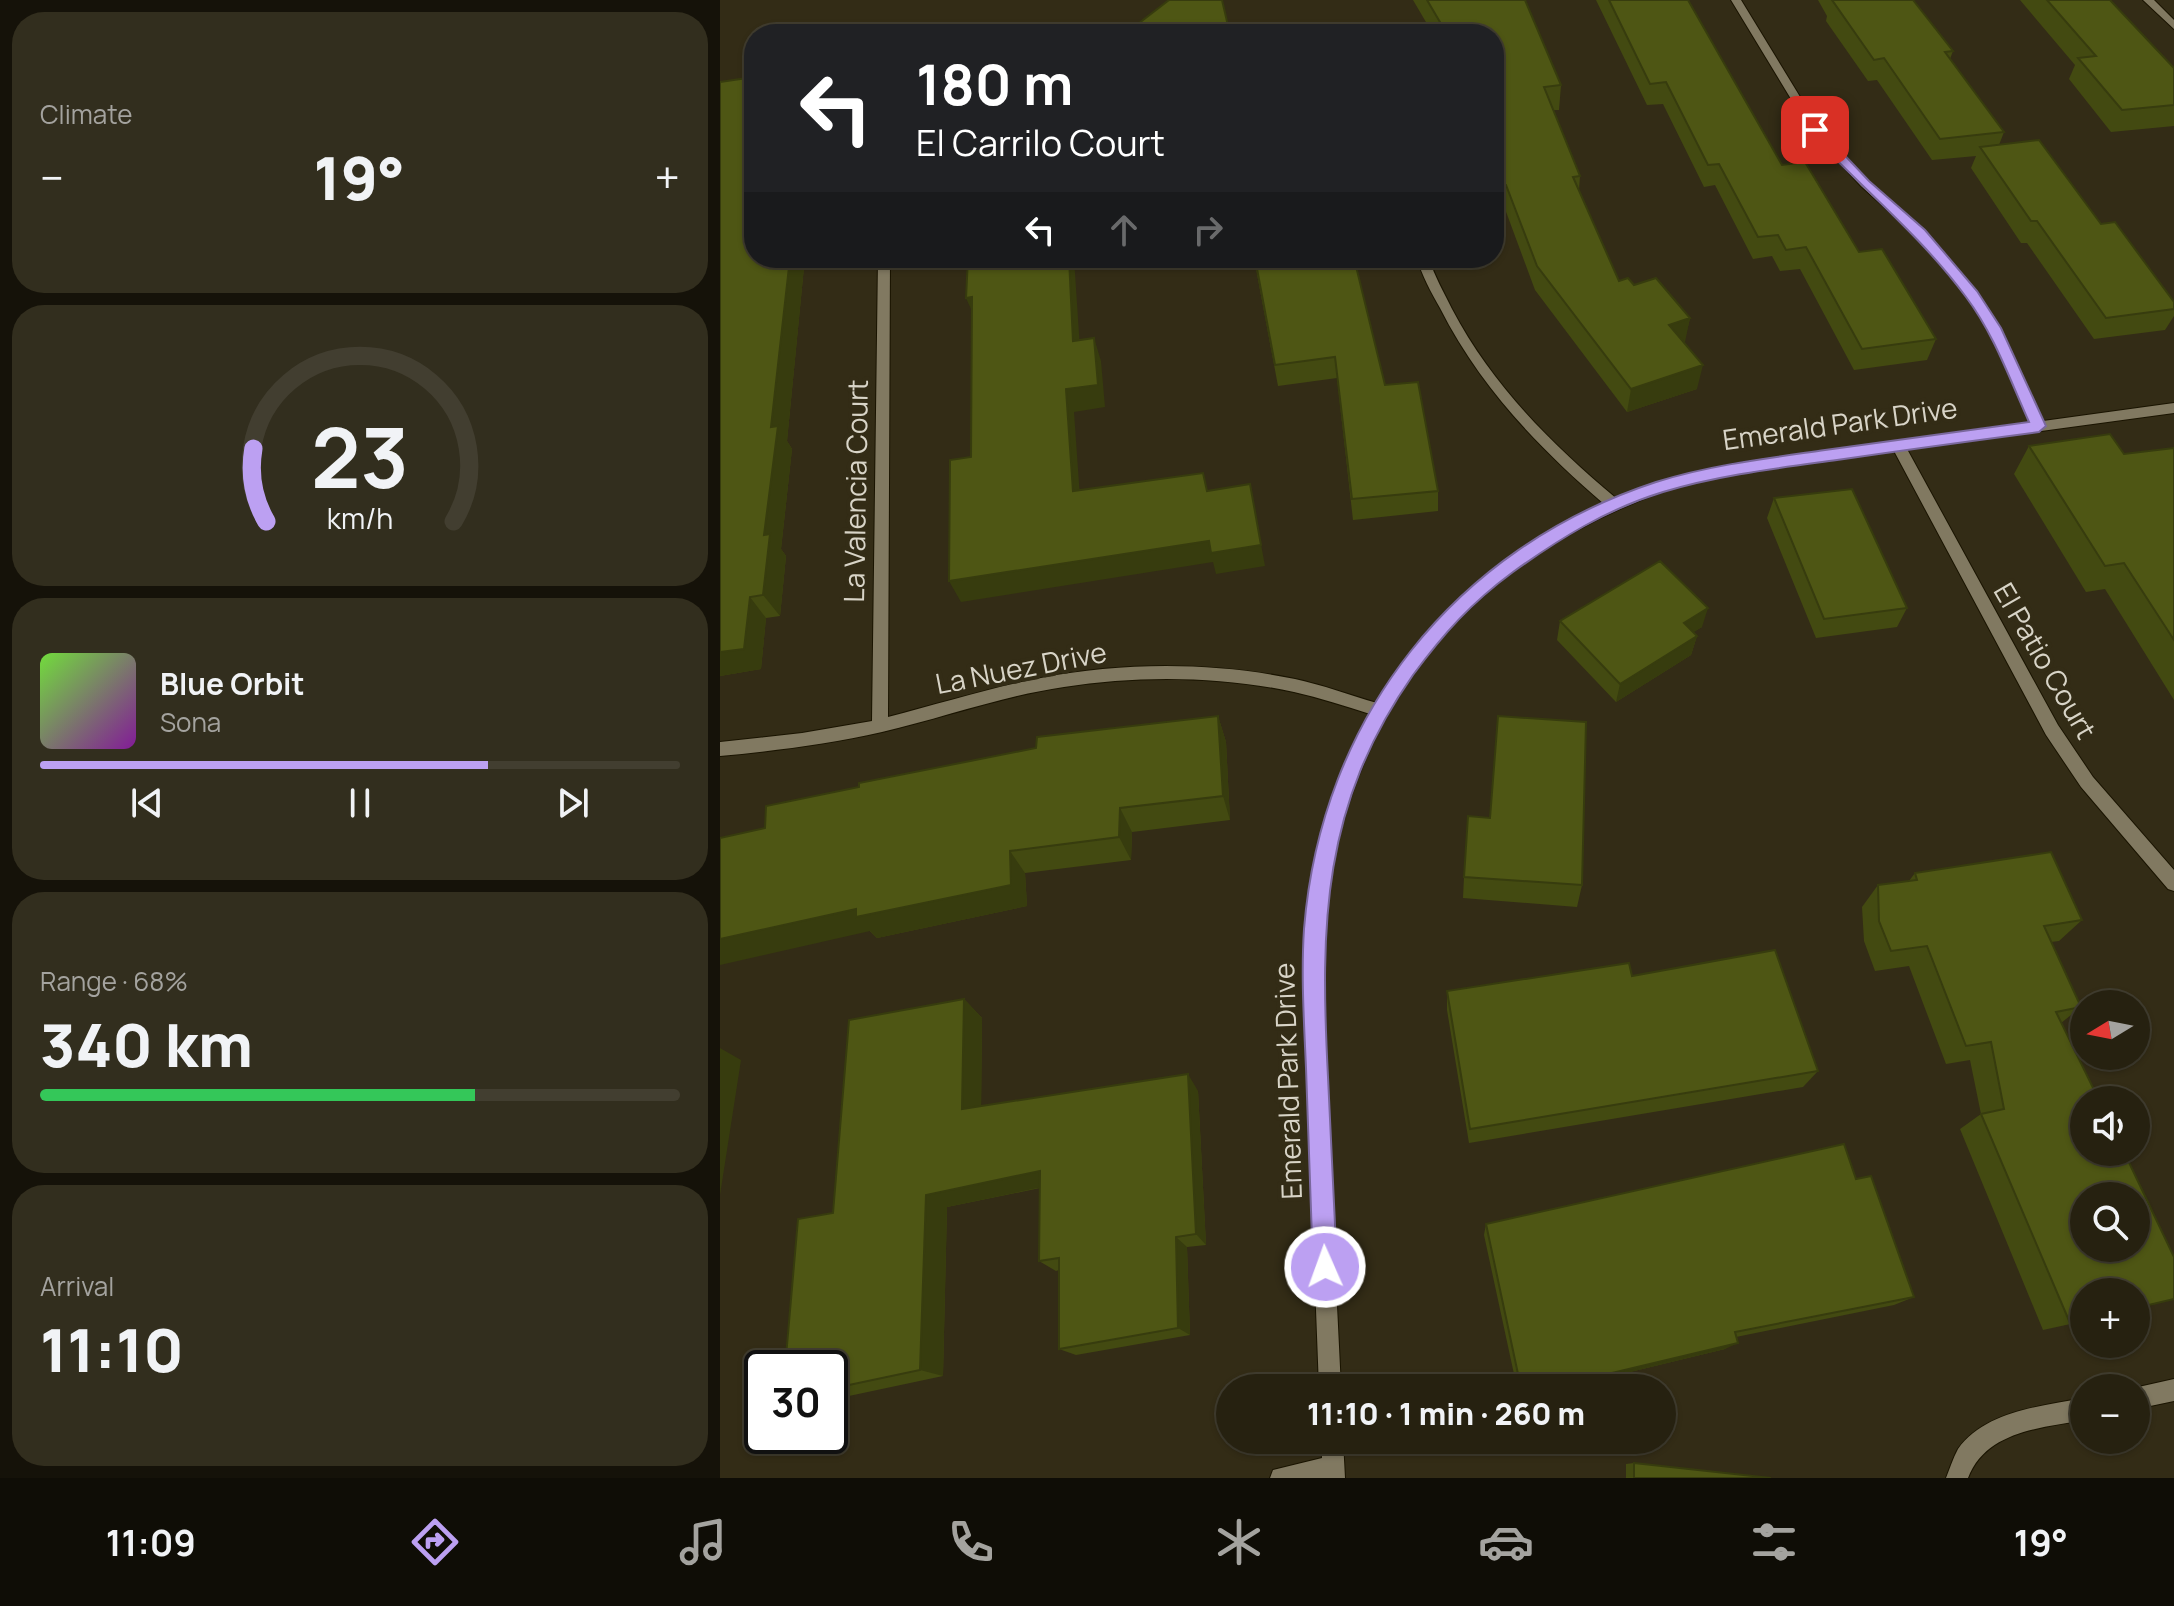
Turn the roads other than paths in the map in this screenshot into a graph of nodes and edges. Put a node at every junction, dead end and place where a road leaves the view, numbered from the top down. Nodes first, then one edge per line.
1 (1736, 0) edge
2 (2148, 0) edge
3 (2174, 26) edge
4 (884, 268) edge
5 (1428, 268) edge
6 (2174, 408) edge
7 (2039, 426) junction
8 (1898, 446) junction
9 (1613, 504) junction
10 (1379, 710) junction
11 (880, 725) junction
12 (720, 749) edge
13 (2174, 883) edge
14 (1329, 1374) edge
15 (2174, 1390) edge
16 (2150, 1395) edge
17 (2070, 1412) edge
18 (1334, 1472) edge
19 (1281, 1478) edge
20 (1957, 1478) edge

1 - 7 street
2 - 3 street
4 - 11 street, La Valencia Court
5 - 9 street
6 - 7 street, Emerald Park Drive
7 - 8 street, Emerald Park Drive
8 - 9 street, Emerald Park Drive
8 - 13 street, El Patio Court
9 - 10 street, Emerald Park Drive
10 - 11 street, La Nuez Drive
10 - 14 street, Emerald Park Drive
11 - 12 street, La Nuez Drive
15 - 16 street
17 - 20 street
18 - 19 street

